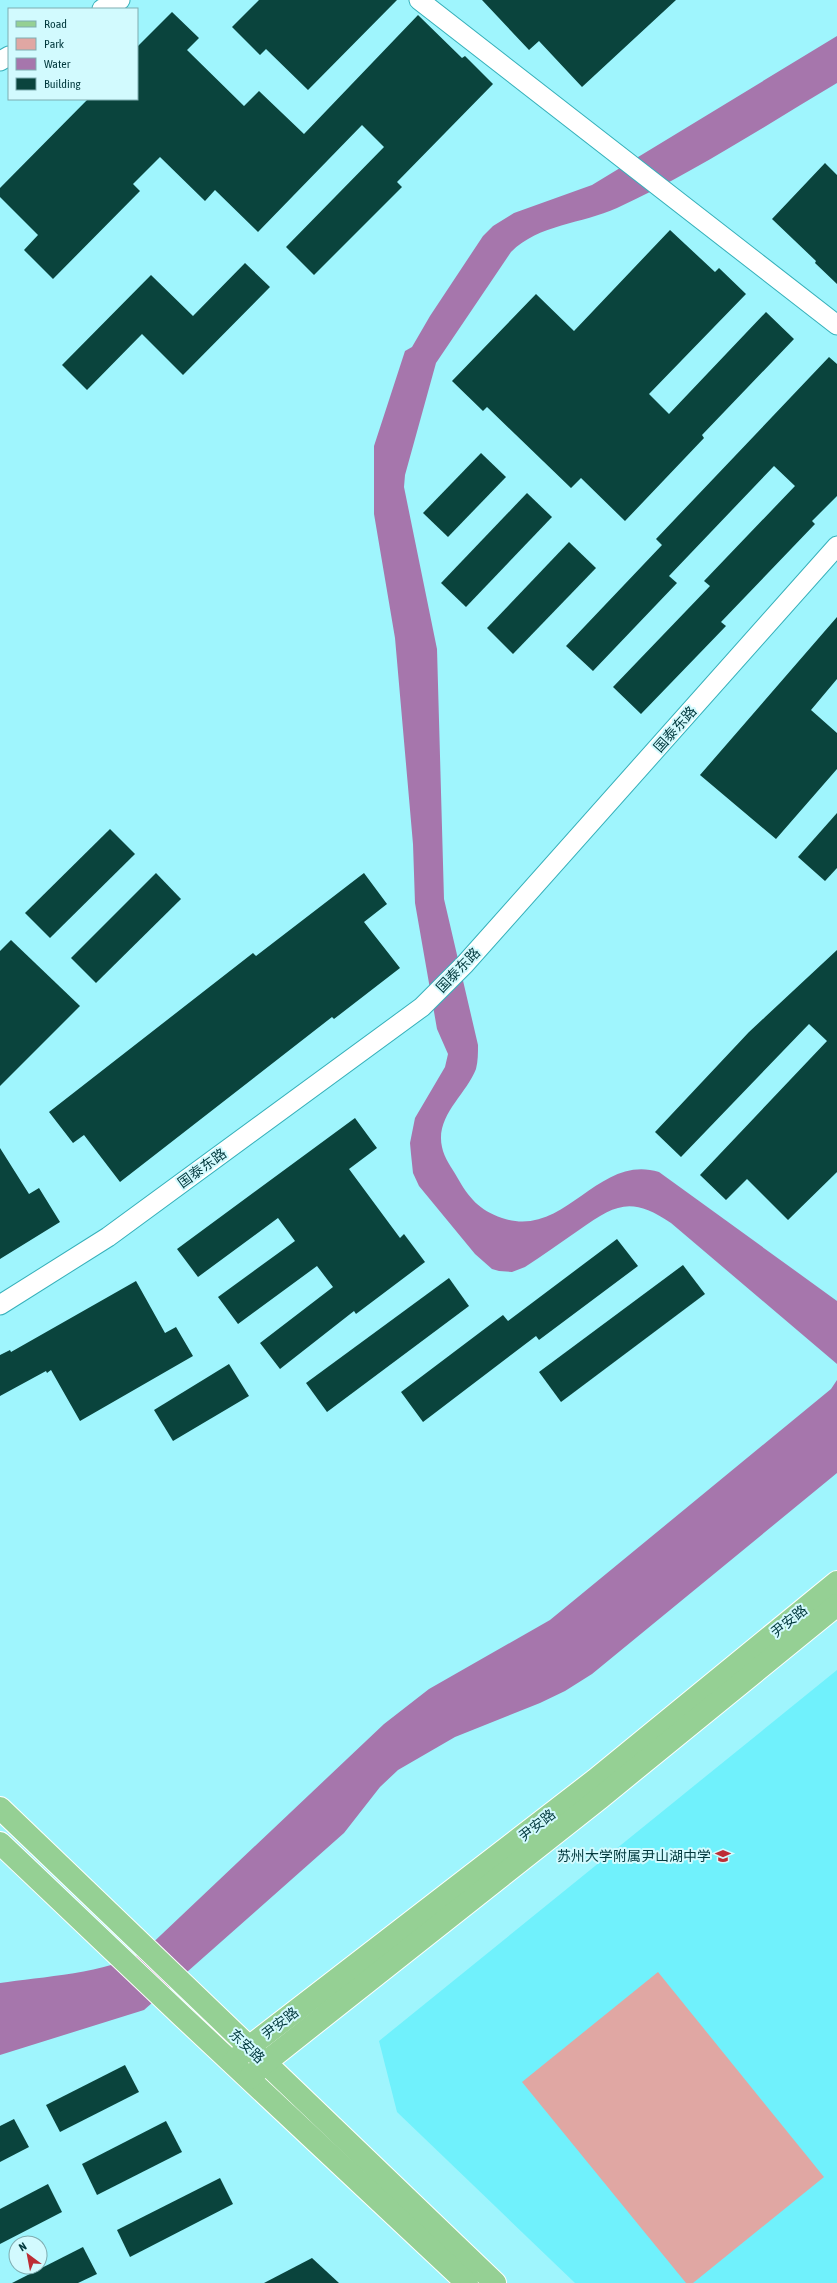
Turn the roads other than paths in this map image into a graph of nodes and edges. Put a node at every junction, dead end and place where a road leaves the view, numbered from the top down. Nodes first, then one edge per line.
1 (120, 0) edge
2 (419, 0) edge
3 (104, 8) edge
4 (837, 325) edge
5 (837, 546) edge
6 (0, 1305) edge
7 (837, 1582) edge
8 (837, 1605) edge
9 (0, 1808) edge
10 (0, 1842) edge
11 (249, 2047) junction
12 (233, 2062) junction
13 (266, 2062) junction
14 (250, 2078) junction
15 (467, 2283) edge
16 (495, 2283) edge

1 - 3 street
2 - 4 street
5 - 6 street, 国泰东路
7 - 11 main road, 尹安路
8 - 13 main road, 尹安路
9 - 11 main road, 东安路
10 - 12 main road, 东安路
11 - 12 main road, 尹安路
11 - 13 main road, 东安路
12 - 14 main road, 东安路
13 - 14 main road, 尹安路
13 - 16 main road, 东安路
14 - 15 main road, 东安路

